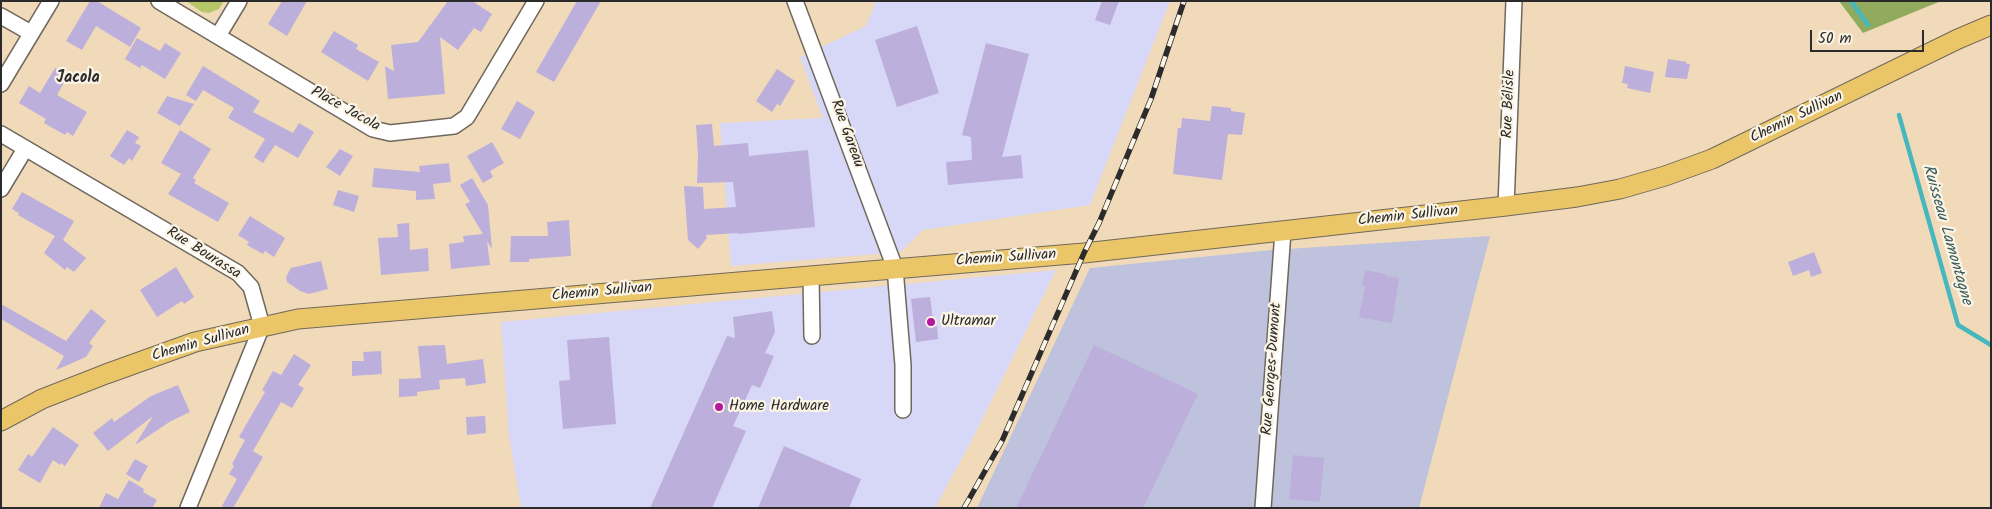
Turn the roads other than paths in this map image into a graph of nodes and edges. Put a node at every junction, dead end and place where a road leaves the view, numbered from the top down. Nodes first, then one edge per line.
1 (51, 1) edge
2 (159, 1) edge
3 (239, 1) edge
4 (536, 1) edge
5 (796, 1) edge
6 (1514, 1) edge
7 (1, 16) edge
8 (1991, 25) edge
9 (32, 33) junction
10 (218, 36) junction
11 (1, 84) edge
12 (1, 134) edge
13 (26, 149) junction
14 (1, 189) edge
15 (1506, 206) junction
16 (1284, 231) junction
17 (895, 268) junction
18 (811, 275) junction
19 (262, 326) junction
20 (812, 336) dead end
21 (903, 410) dead end
22 (1, 420) edge
23 (188, 508) edge
24 (1263, 508) edge

1 - 9 street
2 - 10 street, Place Jacola
3 - 10 street
4 - 10 street, Place Jacola
5 - 17 street, Rue Gareau
6 - 15 street, Rue Bélisle
7 - 9 street
8 - 15 main road, Chemin Sullivan
9 - 11 street
12 - 13 street, Rue Bourassa
13 - 14 street
13 - 19 street, Rue Bourassa
15 - 16 main road, Chemin Sullivan
16 - 17 main road, Chemin Sullivan
16 - 24 street, Rue Georges-Dumont
17 - 18 main road, Chemin Sullivan
17 - 21 street, Rue Gareau
18 - 19 main road, Chemin Sullivan
18 - 20 street
19 - 22 main road, Chemin Sullivan
19 - 23 street

